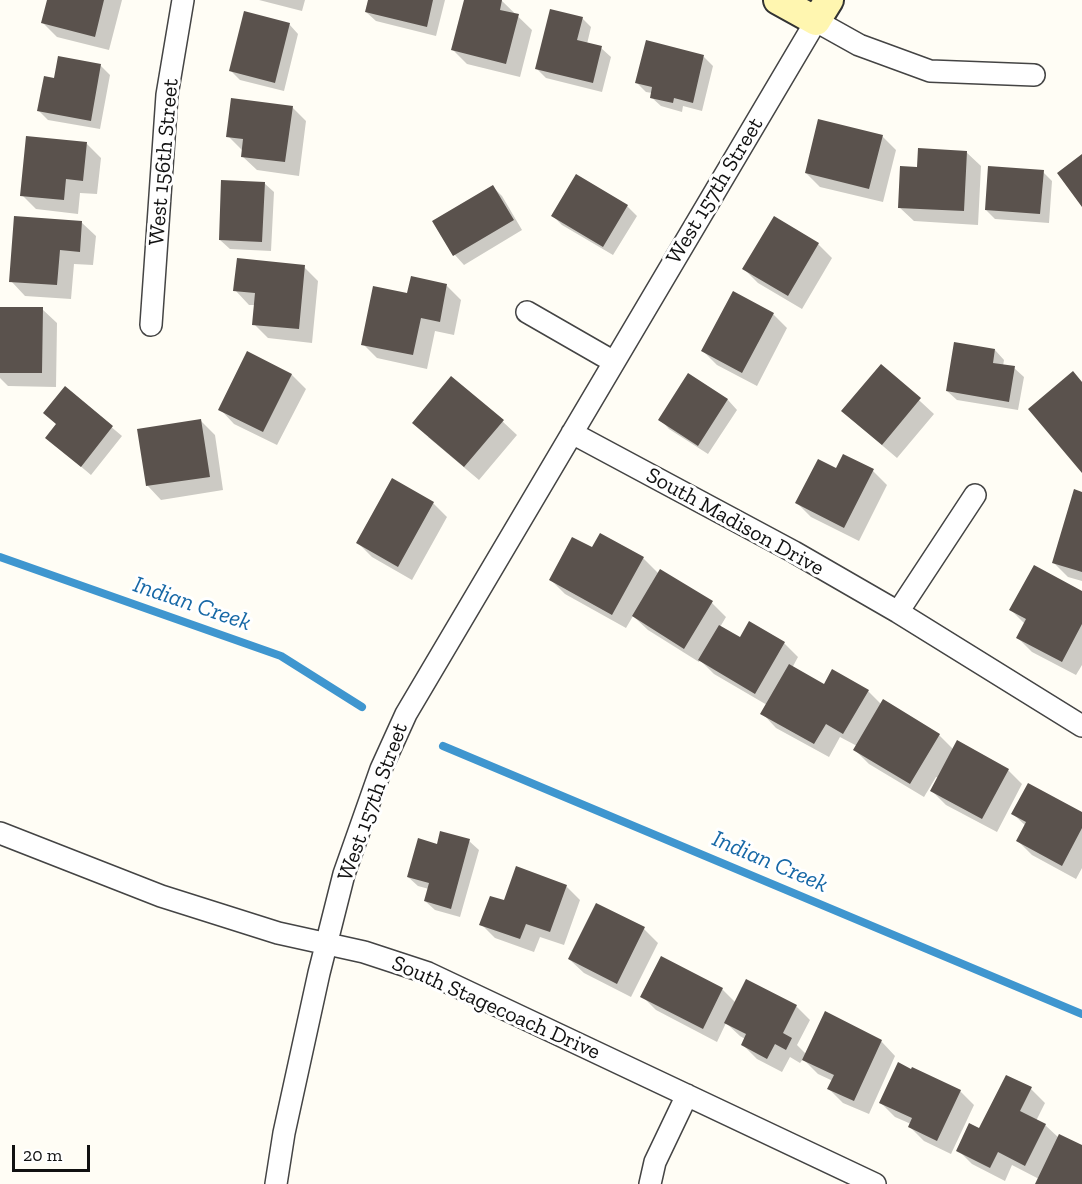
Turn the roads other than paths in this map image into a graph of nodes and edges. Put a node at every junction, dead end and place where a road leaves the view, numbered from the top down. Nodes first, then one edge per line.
1 (183, 0) edge
2 (778, 0) edge
3 (822, 11) edge
4 (1034, 75) dead end
5 (527, 312) dead end
6 (151, 326) dead end
7 (614, 362) junction
8 (572, 433) junction
9 (975, 495) dead end
10 (898, 612) junction
11 (1082, 726) edge
12 (0, 833) edge
13 (326, 944) junction
14 (687, 1095) junction
15 (276, 1184) edge
16 (650, 1184) edge
17 (875, 1184) edge

1 - 6 street, West 156th Street
2 - 3 street
3 - 4 street
3 - 7 street, West 157th Street
5 - 7 street
7 - 8 street, West 157th Street
8 - 10 street, South Madison Drive
8 - 13 street, West 157th Street
9 - 10 street
10 - 11 street, South Madison Drive
12 - 13 street, South Stagecoach Drive
13 - 14 street, South Stagecoach Drive
13 - 15 street, West 157th Street
14 - 16 street
14 - 17 street, South Stagecoach Drive

